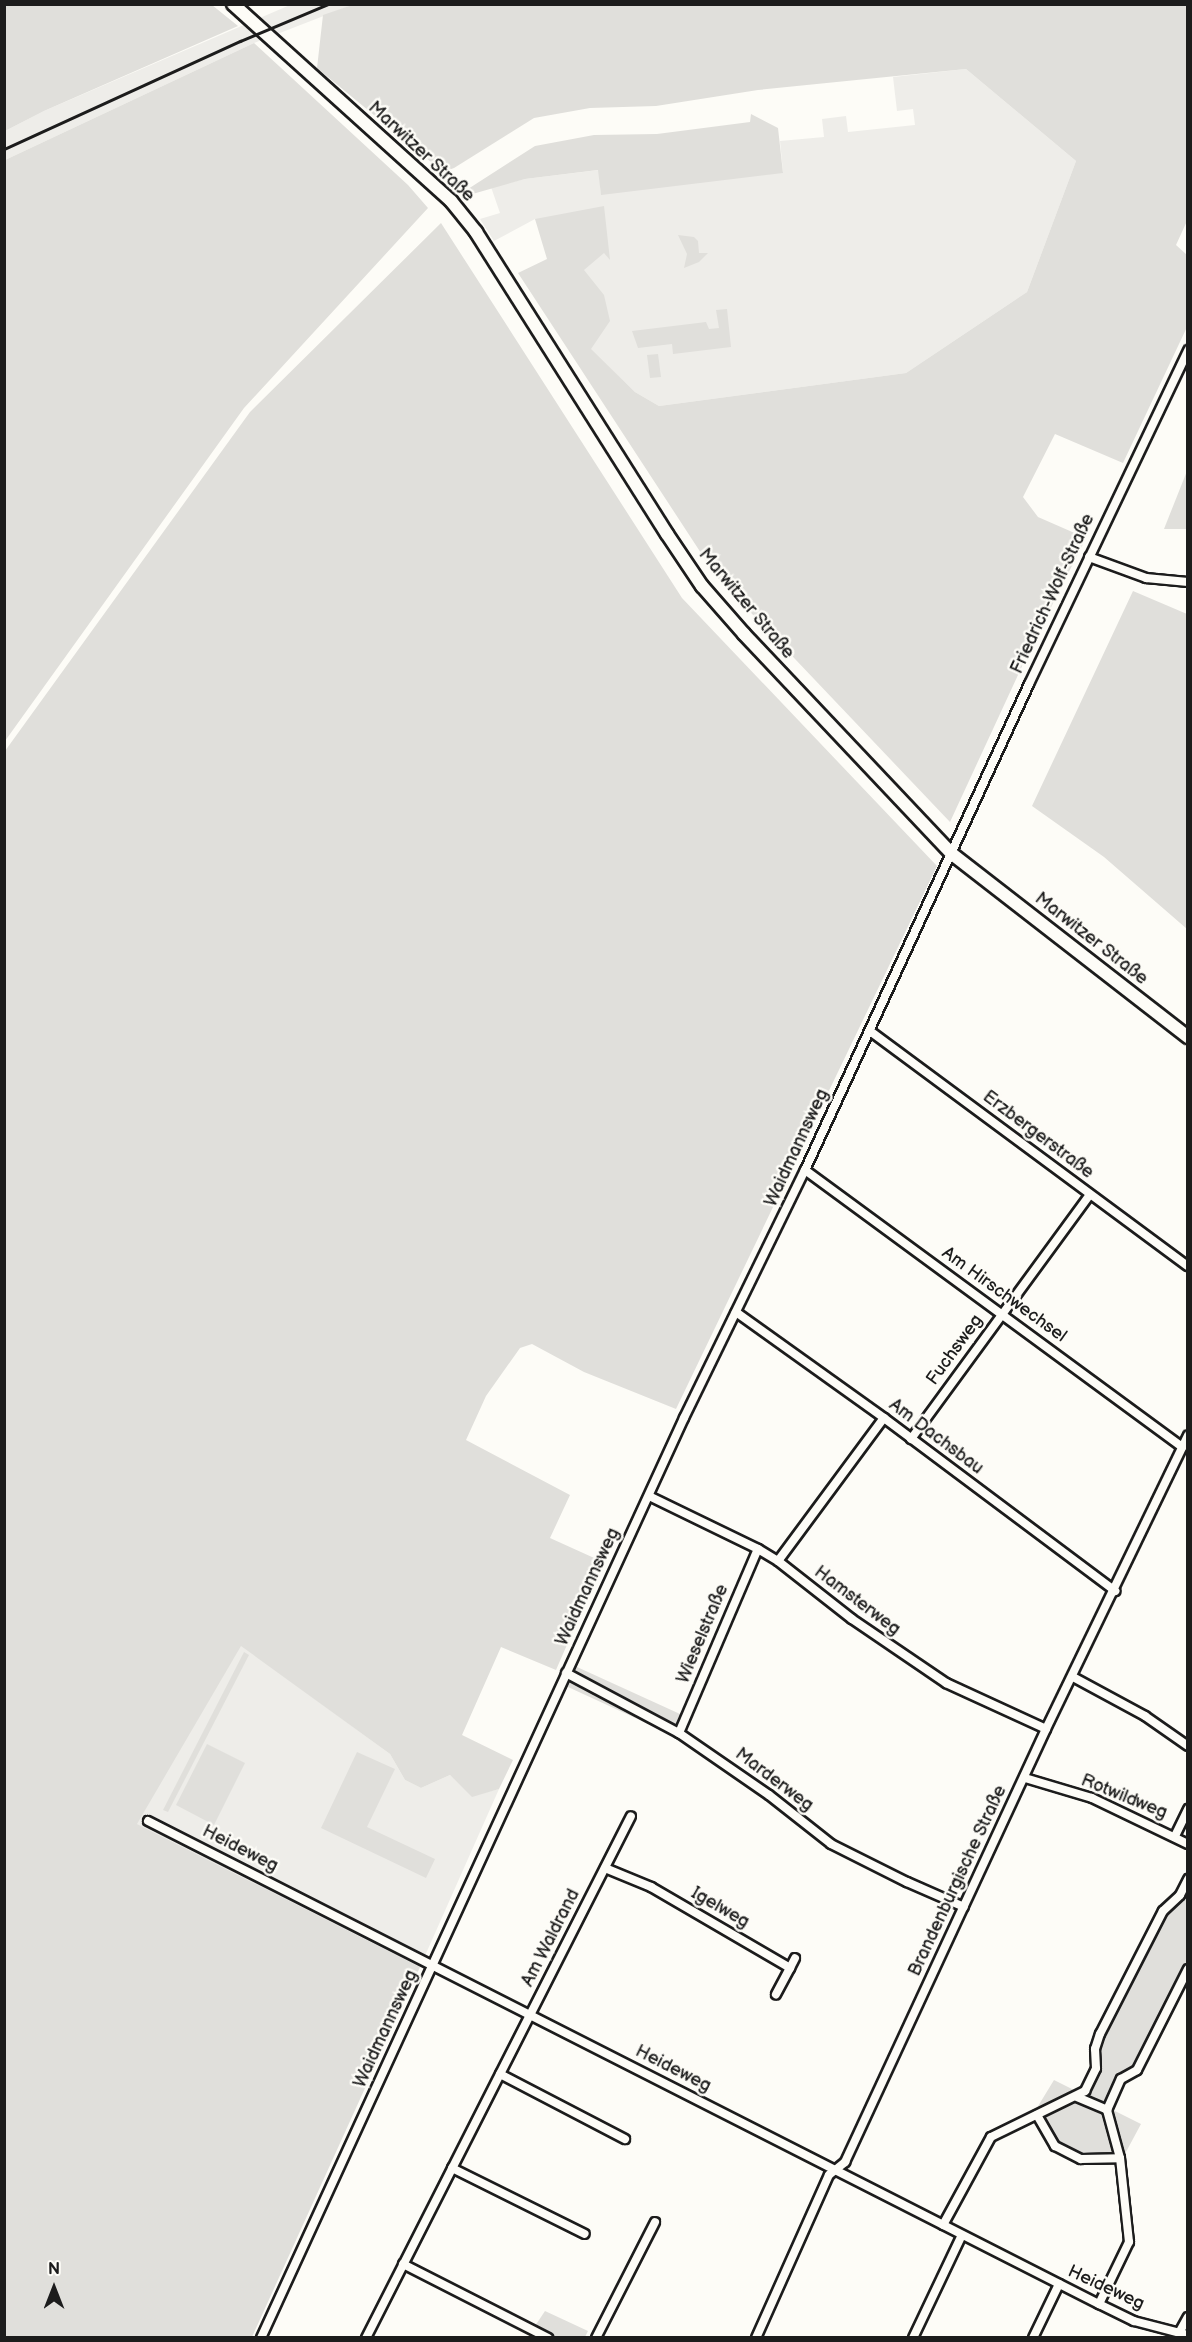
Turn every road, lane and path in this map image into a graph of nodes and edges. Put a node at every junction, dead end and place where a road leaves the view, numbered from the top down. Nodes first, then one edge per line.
1 (233, 4) edge
2 (1188, 350) edge
3 (1184, 363) edge
4 (1089, 557) junction
5 (1188, 582) edge
6 (952, 854) junction
7 (870, 1031) junction
8 (1188, 1037) edge
9 (806, 1170) junction
10 (1090, 1194) junction
11 (1188, 1266) edge
12 (736, 1312) junction
13 (1002, 1314) junction
14 (884, 1418) junction
15 (1188, 1435) edge
16 (911, 1439) junction
17 (1182, 1447) junction
18 (649, 1497) junction
19 (758, 1549) junction
20 (778, 1561) junction
21 (1115, 1591) junction
22 (566, 1673) junction
23 (1074, 1677) junction
24 (1046, 1729) junction
25 (679, 1733) junction
26 (1188, 1746) edge
27 (1025, 1778) junction
28 (1188, 1809) edge
29 (631, 1816) dead end
30 (148, 1821) dead end
31 (1175, 1836) junction
32 (1188, 1844) edge
33 (605, 1868) junction
34 (1188, 1880) edge
35 (964, 1906) junction
36 (795, 1958) dead end
37 (434, 1966) junction
38 (790, 1968) junction
39 (1188, 1969) edge
40 (776, 1994) dead end
41 (529, 2016) junction
42 (500, 2074) junction
43 (1077, 2097) junction
44 (1107, 2110) junction
45 (1037, 2115) junction
46 (625, 2139) dead end
47 (1120, 2158) junction
48 (452, 2168) junction
49 (837, 2169) junction
50 (655, 2222) dead end
51 (943, 2225) junction
52 (585, 2234) dead end
53 (962, 2235) junction
54 (403, 2264) junction
55 (1059, 2284) junction
56 (1099, 2304) junction
57 (1188, 2317) edge
58 (1183, 2334) edge
59 (261, 2337) edge
60 (366, 2337) edge
61 (548, 2337) edge
62 (596, 2337) edge
63 (756, 2337) edge
64 (914, 2337) edge
65 (1033, 2337) edge

1 - 6 main road, Marwitzer Straße
2 - 3 street, Friedrich-Wolf-Straße
3 - 4 street, Friedrich-Wolf-Straße
4 - 5 street
4 - 6 street, Friedrich-Wolf-Straße
6 - 7 street, Waidmannsweg
6 - 8 main road, Marwitzer Straße
7 - 9 street, Waidmannsweg
7 - 10 street, Erzbergerstraße
9 - 12 street, Waidmannsweg
9 - 13 street, Am Hirschwechsel
10 - 11 street, Erzbergerstraße
10 - 13 street, Fuchsweg
12 - 14 street, Am Dachsbau
12 - 18 street, Waidmannsweg
13 - 16 street, Fuchsweg
13 - 17 street, Am Hirschwechsel
14 - 16 street, Am Dachsbau
14 - 20 street
15 - 17 street, Brandenburgische Straße
16 - 21 street, Am Dachsbau
17 - 21 street, Brandenburgische Straße
18 - 19 street, Hamsterweg
18 - 22 street, Waidmannsweg
19 - 20 street, Hamsterweg
19 - 25 street, Wieselstraße
20 - 24 street, Hamsterweg
21 - 23 street, Brandenburgische Straße
22 - 25 street, Marderweg
22 - 37 street, Waidmannsweg
23 - 24 street, Brandenburgische Straße
23 - 26 street
24 - 27 street, Brandenburgische Straße
25 - 35 street, Marderweg
27 - 31 street, Rotwildweg
27 - 35 street, Brandenburgische Straße
28 - 31 street
29 - 33 street, Am Waldrand
30 - 37 street, Heideweg
31 - 32 street, Rotwildweg
33 - 38 street, Igelweg
33 - 41 street, Am Waldrand
34 - 43 street
35 - 49 street, Brandenburgische Straße
36 - 38 street
37 - 41 street, Heideweg
37 - 59 street, Waidmannsweg
38 - 40 street
39 - 44 street
41 - 42 street, Am Waldrand
41 - 49 street, Heideweg
42 - 46 street
42 - 48 street, Am Waldrand
43 - 44 street
43 - 45 street
44 - 47 street
45 - 47 street
45 - 51 street
47 - 56 street
48 - 52 street
48 - 54 street, Am Waldrand
49 - 51 street, Heideweg
49 - 63 street, Brandenburgische Straße
50 - 62 street
51 - 53 street, Heideweg
53 - 55 street, Heideweg
53 - 64 street
54 - 60 street, Am Waldrand
54 - 61 street
55 - 56 street, Heideweg
55 - 65 street
56 - 58 street, Heideweg
57 - 58 street

